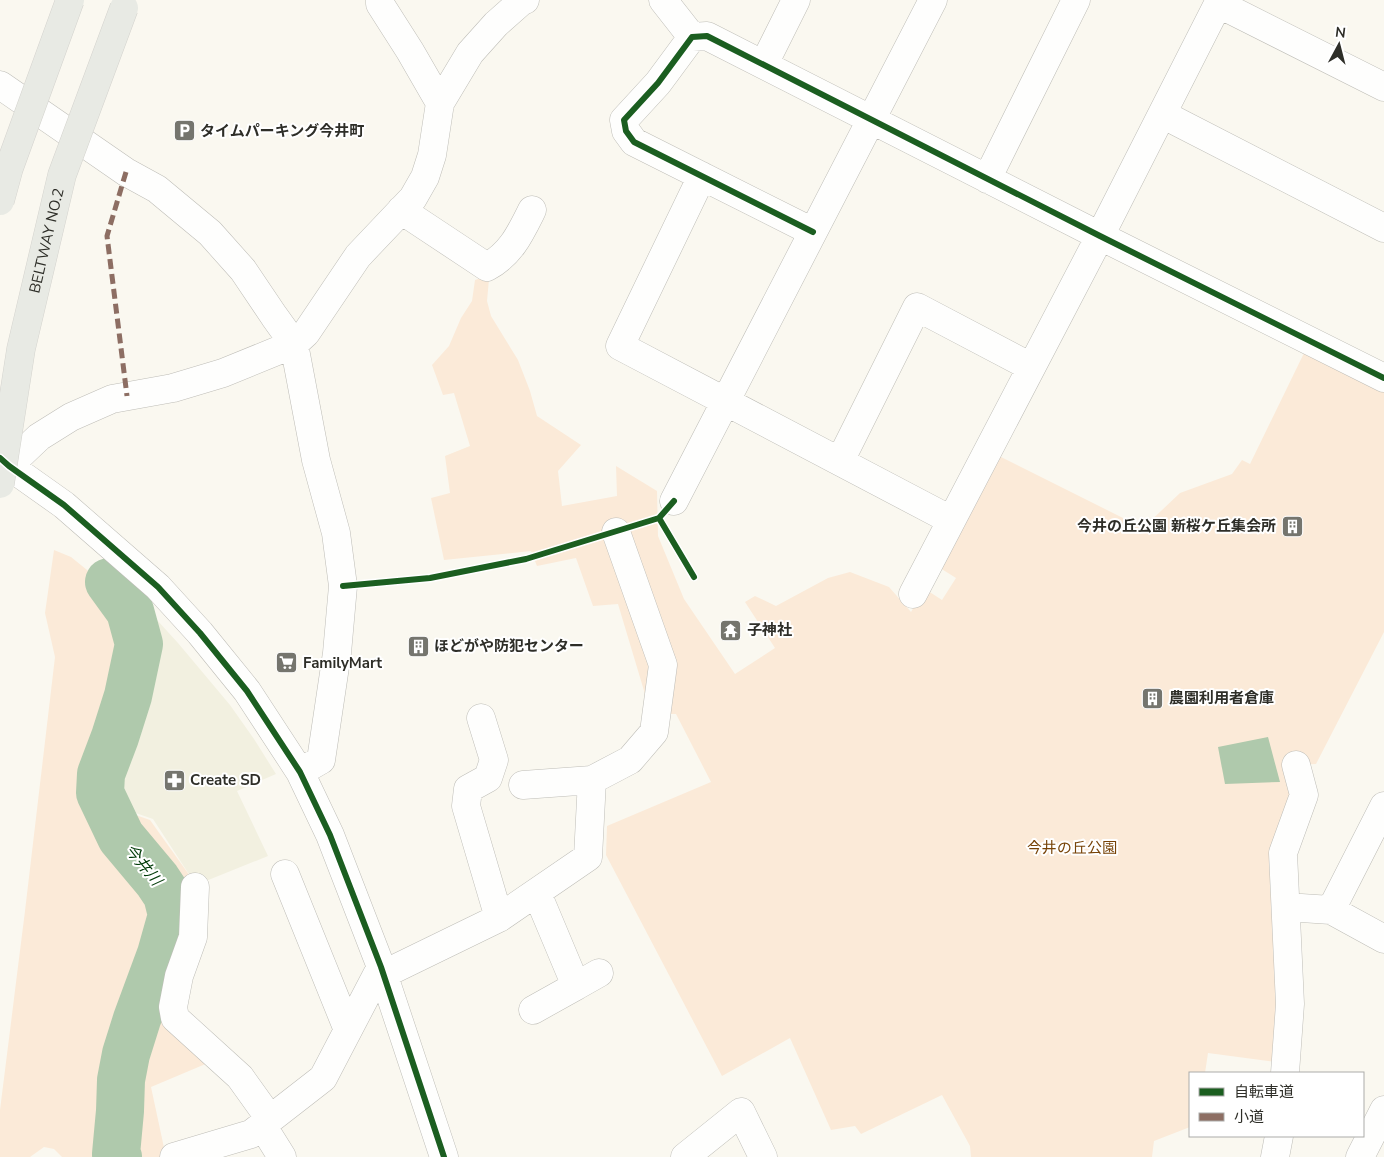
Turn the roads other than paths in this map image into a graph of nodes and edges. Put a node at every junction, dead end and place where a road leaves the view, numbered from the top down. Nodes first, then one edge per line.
1 (70, 0) edge
2 (380, 0) edge
3 (525, 0) edge
4 (663, 0) edge
5 (796, 0) edge
6 (933, 0) edge
7 (1076, 0) edge
8 (1219, 2) edge
9 (124, 8) dead end
10 (692, 37) junction
11 (764, 64) junction
12 (0, 85) edge
13 (1384, 87) edge
14 (440, 103) junction
15 (1162, 114) junction
16 (871, 120) junction
17 (702, 176) junction
18 (987, 179) junction
19 (0, 202) edge
20 (401, 210) junction
21 (532, 210) dead end
22 (1384, 228) edge
23 (813, 232) junction
24 (1100, 236) junction
25 (294, 344) junction
26 (1031, 367) junction
27 (1384, 378) edge
28 (726, 401) junction
29 (840, 461) junction
30 (2, 470) edge
31 (674, 501) dead end
32 (951, 520) junction
33 (616, 532) dead end
34 (913, 594) dead end
35 (481, 718) dead end
36 (1296, 765) dead end
37 (300, 772) junction
38 (592, 780) junction
39 (524, 785) dead end
40 (1384, 806) edge
41 (285, 874) dead end
42 (196, 887) dead end
43 (537, 893) junction
44 (1286, 907) junction
45 (1330, 910) junction
46 (499, 918) junction
47 (1384, 938) edge
48 (382, 971) junction
49 (599, 973) dead end
50 (576, 986) junction
51 (533, 1010) dead end
52 (348, 1030) junction
53 (1284, 1072) edge
54 (1384, 1110) edge
55 (266, 1122) junction
56 (1279, 1137) edge
57 (174, 1157) edge
58 (282, 1157) edge
59 (444, 1157) edge
60 (685, 1157) edge
61 (763, 1157) edge
62 (1275, 1157) edge
63 (1360, 1157) edge

1 - 19 main road, bridge
2 - 14 street
3 - 14 street
4 - 10 street
5 - 11 street
6 - 16 street
7 - 18 street
8 - 13 street
8 - 15 street
9 - 30 main road, BELTWAY NO.2, bridge
10 - 11 street
10 - 17 street
11 - 16 street
12 - 25 street
14 - 20 street
15 - 22 street
15 - 24 street
16 - 18 street
16 - 23 street
17 - 23 street
17 - 28 street
18 - 24 street
20 - 21 street
20 - 25 street
23 - 28 street
24 - 26 street
24 - 27 street
25 - 30 street
25 - 37 street
26 - 29 street
26 - 32 street
28 - 29 street
28 - 31 street
29 - 32 street
30 - 37 street
32 - 34 street
33 - 38 street
35 - 46 street
36 - 44 street
37 - 48 street
38 - 39 street
38 - 43 street
40 - 45 street
41 - 52 street
42 - 55 street
43 - 46 street
43 - 50 street
44 - 45 street
44 - 53 street
45 - 47 street
46 - 48 street
48 - 52 street
48 - 59 street
49 - 50 street
50 - 51 street
52 - 55 street
54 - 63 street
55 - 57 street
55 - 58 street
56 - 62 street
60 - 61 street

